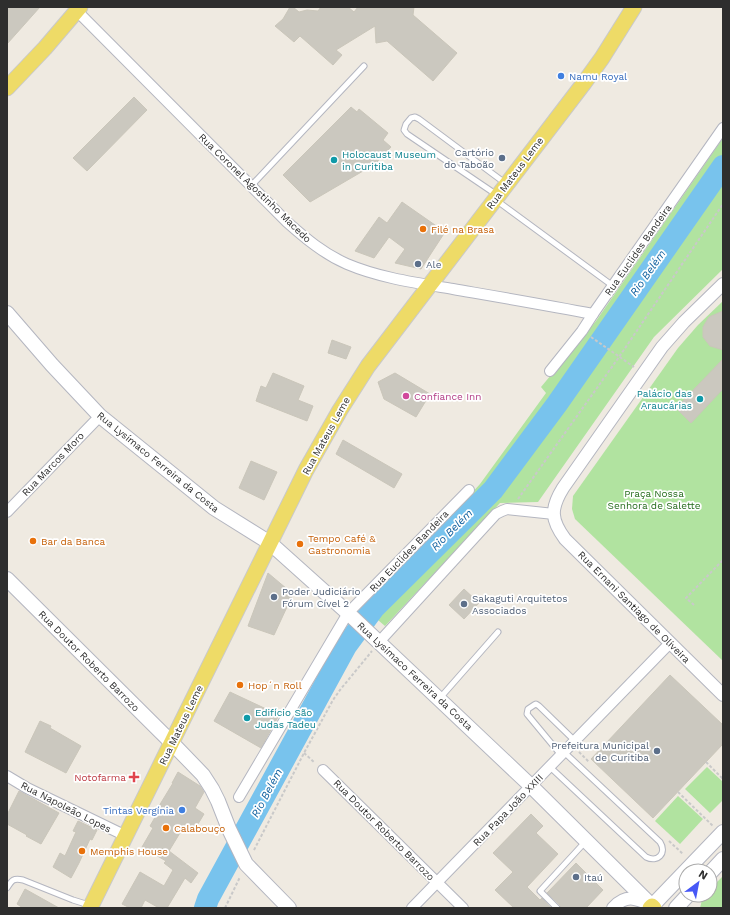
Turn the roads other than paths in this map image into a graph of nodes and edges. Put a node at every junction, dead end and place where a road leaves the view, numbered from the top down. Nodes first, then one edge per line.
1 (634, 7) edge
2 (78, 9) edge
3 (364, 66) dead end
4 (7, 88) edge
5 (723, 128) edge
6 (251, 186) junction
7 (500, 193) junction
8 (723, 284) edge
9 (430, 285) junction
10 (613, 286) junction
11 (7, 313) edge
12 (593, 314) junction
13 (550, 371) dead end
14 (100, 416) junction
15 (468, 490) dead end
16 (7, 512) edge
17 (554, 514) junction
18 (270, 542) junction
19 (7, 579) edge
20 (352, 617) junction
21 (498, 632) dead end
22 (374, 641) junction
23 (670, 643) junction
24 (723, 695) edge
25 (439, 699) junction
26 (575, 741) junction
27 (172, 743) junction
28 (563, 753) junction
29 (550, 767) junction
30 (323, 770) road end
31 (7, 776) edge
32 (531, 786) junction
33 (239, 797) dead end
34 (722, 833) edge
35 (126, 836) junction
36 (586, 840) junction
37 (437, 882) junction
38 (7, 888) edge
39 (91, 907) edge
40 (652, 907) edge
41 (289, 908) edge
42 (412, 908) edge
43 (463, 908) edge
44 (557, 908) edge
45 (613, 908) edge

1 - 7 main road, Rua Mateus Leme
2 - 4 main road
2 - 6 street, Rua Coronel Agostinho Macedo
3 - 6 lane
5 - 10 street, Rua Euclides Bandeira
6 - 9 street, Rua Coronel Agostinho Macedo
7 - 7 lane
7 - 9 main road, Rua Mateus Leme
7 - 10 lane
8 - 17 street
9 - 12 street, Rua Coronel Agostinho Macedo
9 - 18 main road, Rua Mateus Leme
10 - 12 street, Rua Euclides Bandeira
11 - 14 main road, Rua Lysímaco Ferreira da Costa
12 - 13 street, Rua Euclides Bandeira
14 - 16 street, Rua Marcos Moro
14 - 18 main road, Rua Lysímaco Ferreira da Costa
15 - 20 street, Rua Euclides Bandeira
17 - 22 street
17 - 23 street, Rua Ernani Santiago de Oliveira
18 - 20 main road, Rua Lysímaco Ferreira da Costa
18 - 27 main road, Rua Mateus Leme
19 - 27 main road, Rua Doutor Roberto Barrozo
20 - 22 main road, Rua Lysímaco Ferreira da Costa
20 - 33 street, Rua Euclides Bandeira
21 - 25 lane
22 - 25 main road, Rua Lysímaco Ferreira da Costa
23 - 24 street, Rua Ernani Santiago de Oliveira
23 - 26 street, Rua Papa João XXIII
25 - 32 main road, Rua Lysímaco Ferreira da Costa
26 - 28 street, Rua Papa João XXIII
26 - 28 lane
27 - 35 main road, Rua Mateus Leme
27 - 41 main road, Rua Doutor Roberto Barrozo
28 - 29 street, Rua Papa João XXIII
28 - 29 lane
29 - 32 street, Rua Papa João XXIII
30 - 37 street, Rua Doutor Roberto Barrozo
31 - 35 street, Rua Napoleão Lopes
32 - 36 main road, Rua Lysímaco Ferreira da Costa
32 - 37 street, Rua Papa João XXIII
34 - 40 main road
35 - 39 main road, Rua Mateus Leme
36 - 40 main road, Rua Lysímaco Ferreira da Costa
36 - 44 lane
37 - 42 street, Rua Papa João XXIII
37 - 43 street, Rua Doutor Roberto Barrozo
38 - 39 lane
40 - 45 street

